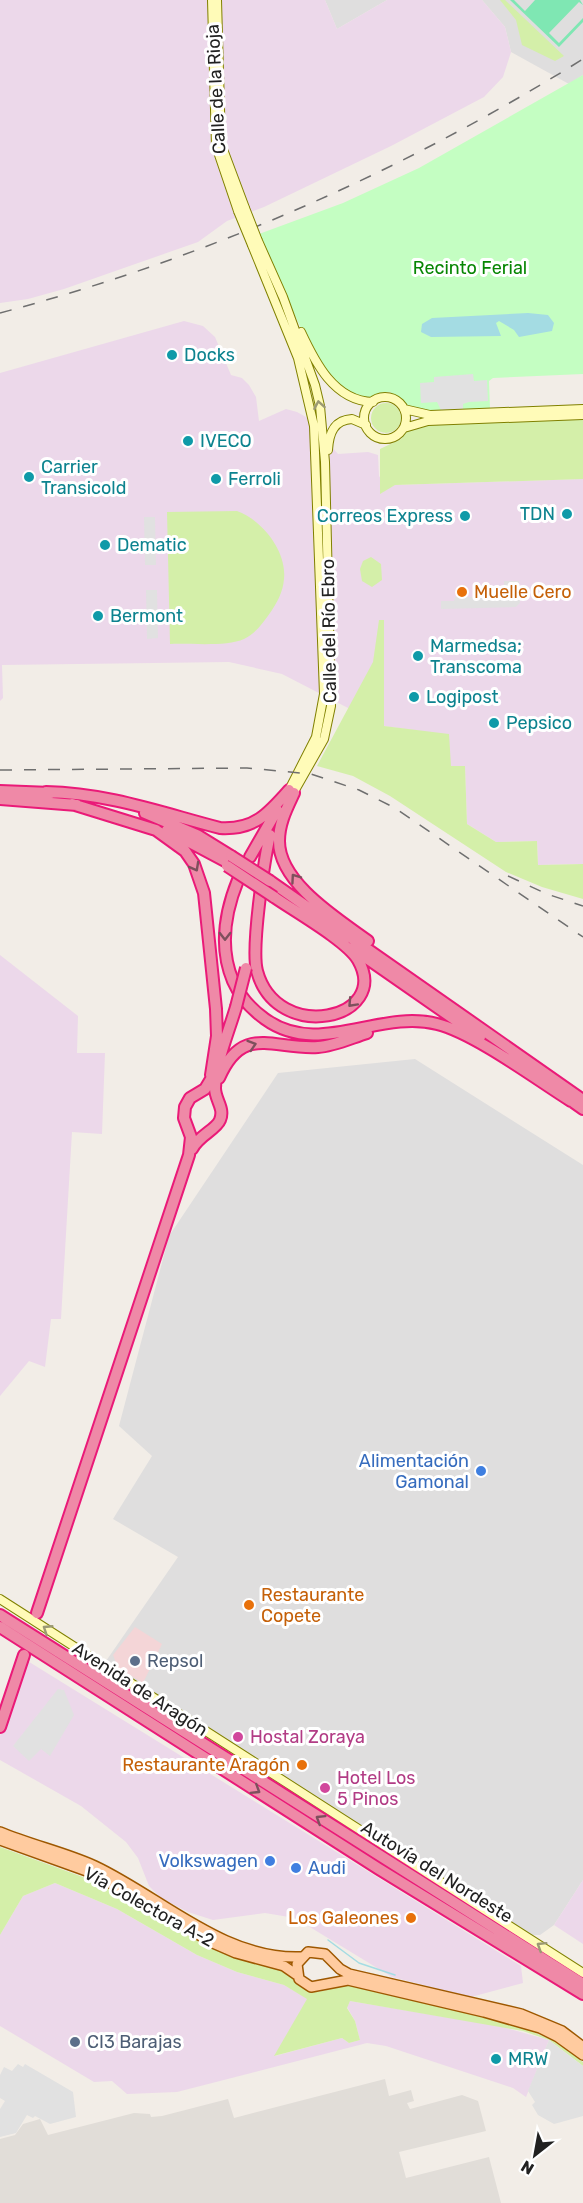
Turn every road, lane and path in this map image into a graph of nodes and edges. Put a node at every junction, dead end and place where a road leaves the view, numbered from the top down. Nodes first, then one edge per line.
1 (212, 0) edge
2 (218, 0) edge
3 (241, 209) junction
4 (255, 243) junction
5 (283, 297) junction
6 (373, 402) junction
7 (404, 409) junction
8 (583, 409) edge
9 (583, 415) edge
10 (366, 425) junction
11 (404, 429) junction
12 (326, 506) junction
13 (0, 790) edge
14 (291, 791) junction
15 (46, 792) junction
16 (0, 798) edge
17 (72, 804) junction
18 (279, 807) junction
19 (270, 835) junction
20 (250, 857) dead end
21 (229, 862) junction
22 (238, 880) dead end
23 (261, 895) junction
24 (275, 896) junction
25 (408, 1021) junction
26 (487, 1032) junction
27 (212, 1085) junction
28 (200, 1094) junction
29 (217, 1100) junction
30 (583, 1100) edge
31 (571, 1101) junction
32 (583, 1109) edge
33 (189, 1126) junction
34 (206, 1131) junction
35 (189, 1155) junction
36 (0, 1599) edge
37 (38, 1613) dead end
38 (0, 1615) edge
39 (0, 1627) edge
40 (24, 1655) dead end
41 (0, 1727) edge
42 (0, 1832) edge
43 (0, 1840) edge
44 (379, 1869) junction
45 (301, 1958) junction
46 (332, 1962) junction
47 (583, 1973) edge
48 (297, 1975) junction
49 (328, 1982) junction
50 (583, 1984) edge
51 (583, 1998) edge
52 (583, 2047) edge
53 (583, 2055) edge

1 - 3 main road, Calle de la Rioja
2 - 3 main road, Calle de la Rioja
3 - 4 main road, Calle del Río Ebro, bridge
4 - 5 main road, Calle del Río Ebro
4 - 14 main road, Calle del Río Ebro
5 - 6 main road
12 -> 5 main road, Calle del Río Ebro
6 - 7 main road
6 - 10 main road
7 - 8 main road
7 - 11 main road
9 - 11 main road
10 - 11 main road
10 - 12 main road
12 - 14 main road, Calle del Río Ebro
13 - 15 highway
14 - 15 highway
14 - 18 main road, Calle del Río Ebro
14 - 19 main road, Calle del Río Ebro
26 -> 14 highway
15 - 21 highway
16 - 17 highway
17 - 21 highway
17 -> 27 highway
18 - 19 main road, Calle del Río Ebro
18 - 20 highway
19 - 23 highway
21 - 24 highway, bridge
21 - 26 highway, bridge
22 -> 25 highway
24 -> 23 highway
23 - 27 highway, bridge
24 - 31 highway
27 -> 25 highway
25 - 31 highway
26 - 30 highway
27 - 28 highway
27 - 29 highway
28 - 29 highway
28 - 33 highway
29 - 34 highway
31 - 32 highway
33 - 34 highway
33 - 35 highway
34 - 35 highway
35 - 37 highway
47 -> 36 main road, Avenida de Aragón
50 -> 38 highway, Autovía del Nordeste
39 -> 44 highway, Autovía del Nordeste
40 - 41 highway
42 - 45 main road
43 - 48 main road, Vía Colectora A-2
44 - 51 highway, Autovía del Nordeste
44 - 51 highway
45 - 46 main road
45 - 48 main road
46 - 49 main road
46 - 52 main road
48 - 49 main road
49 - 53 main road

